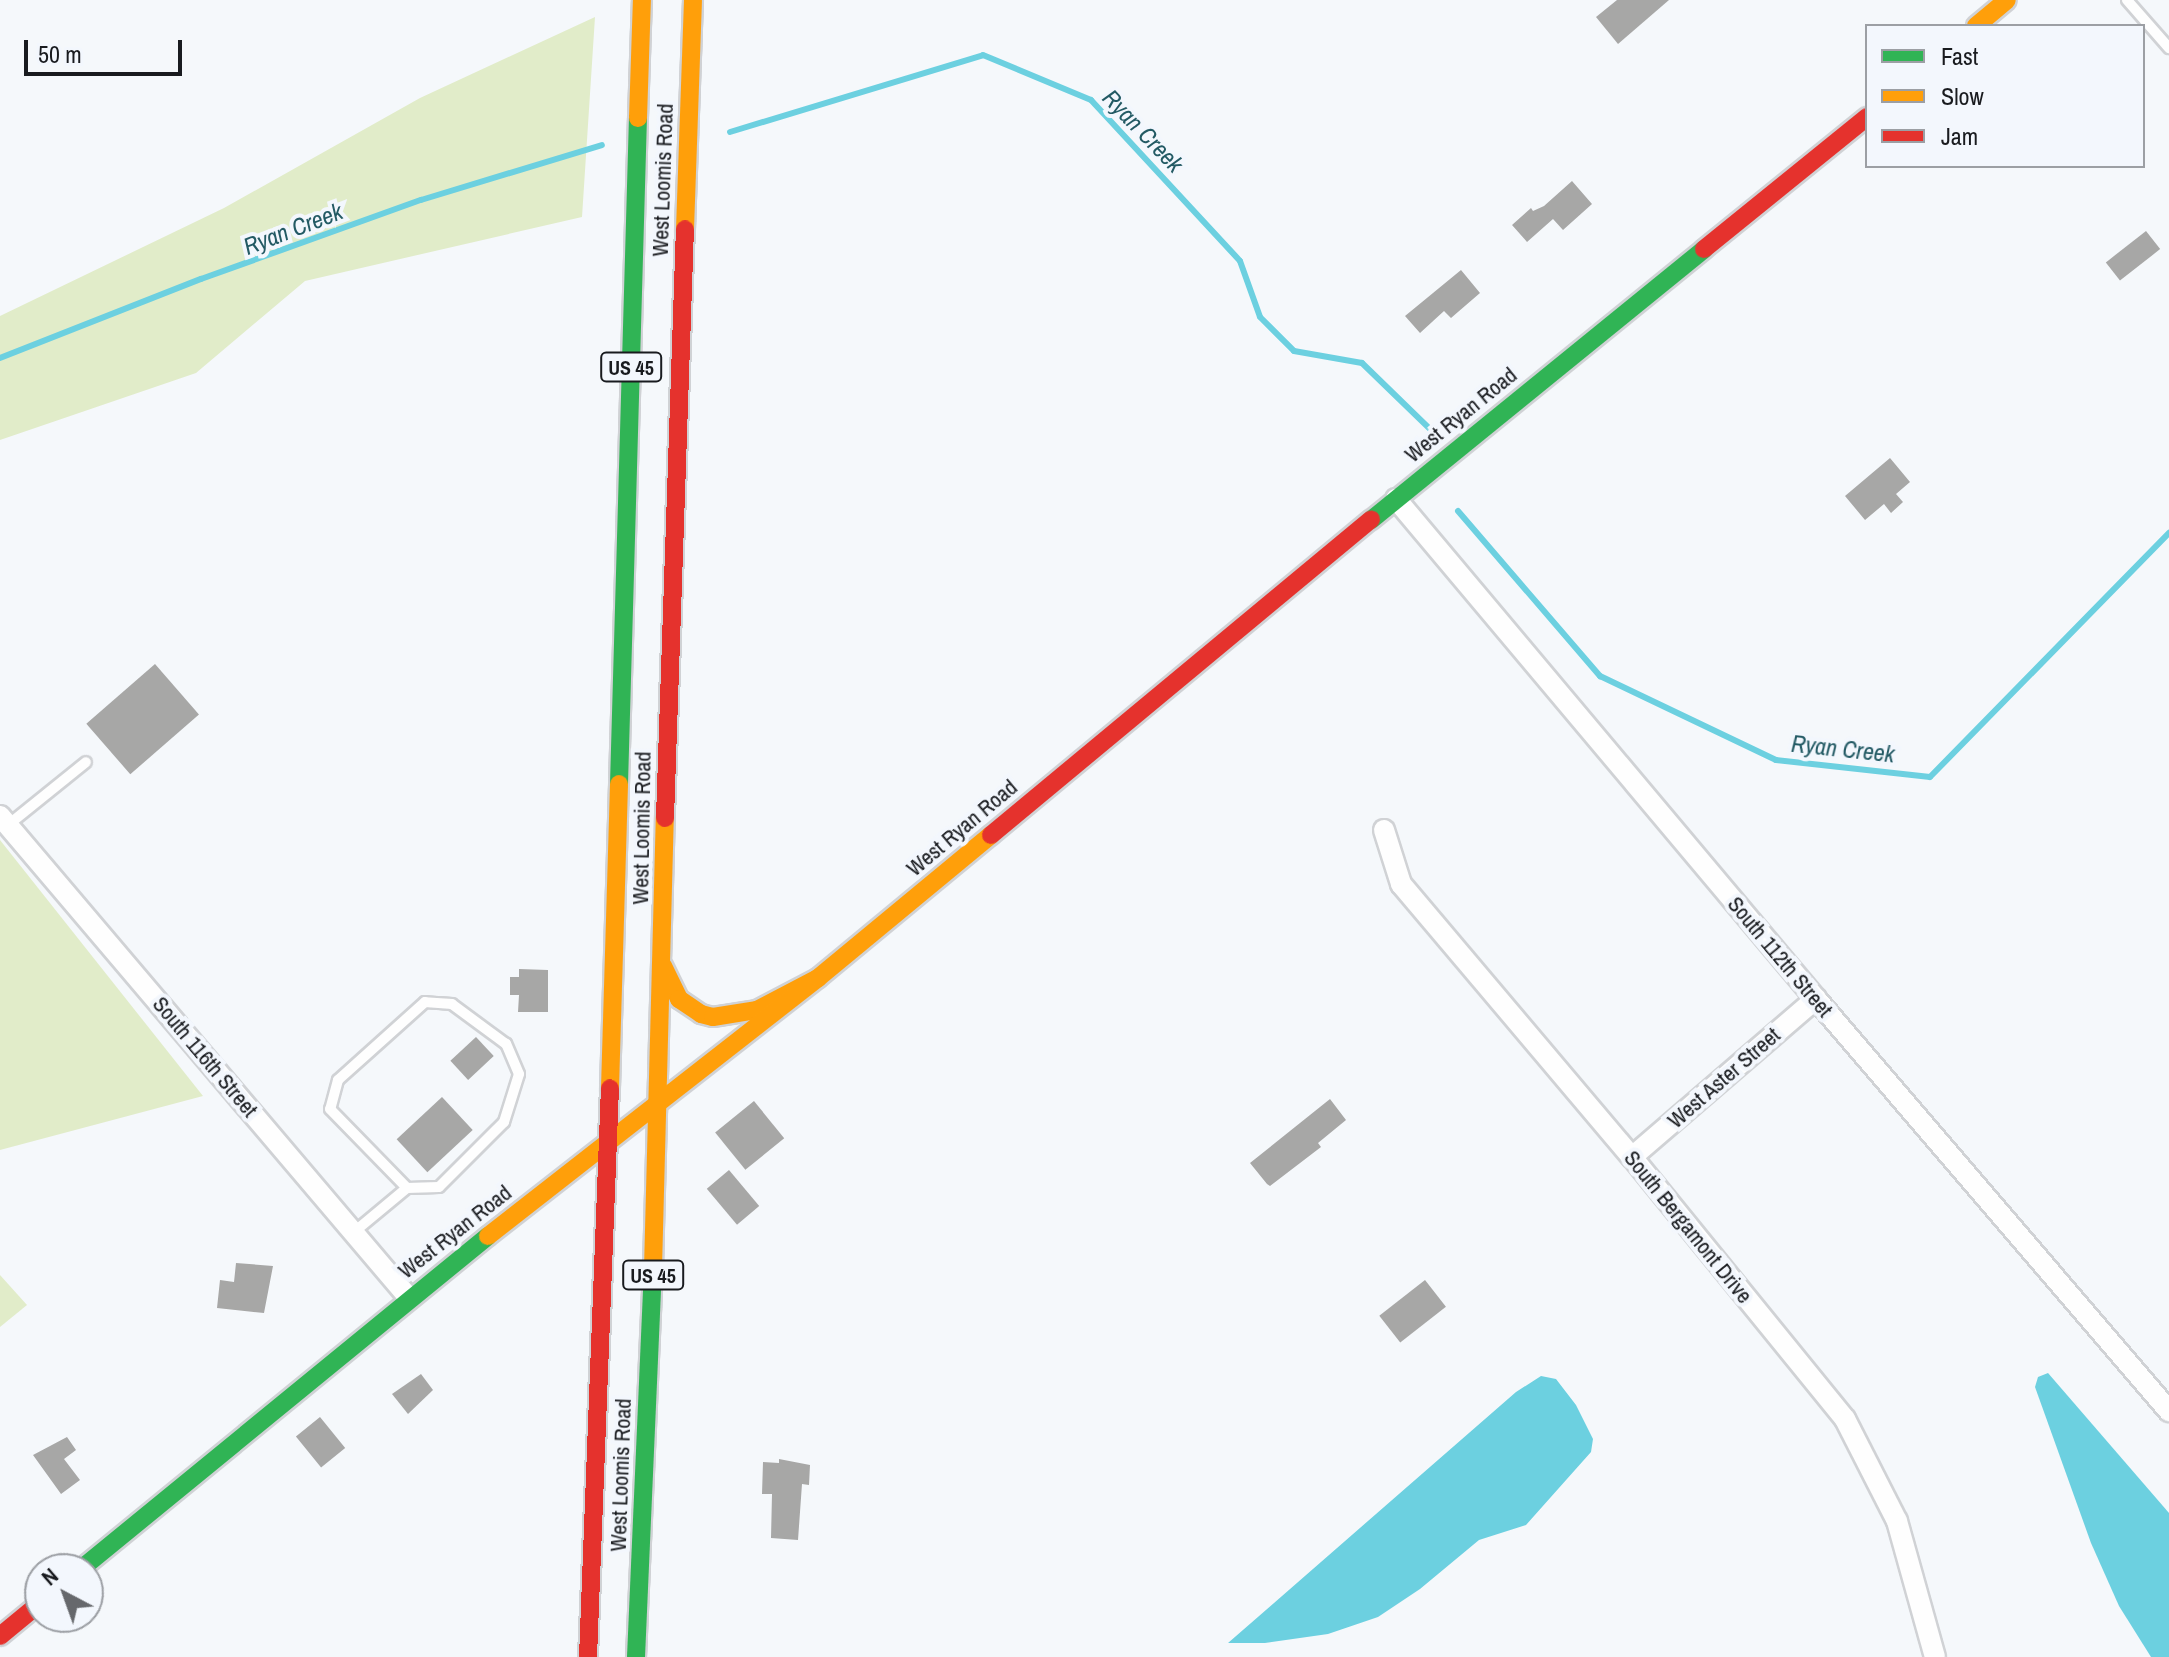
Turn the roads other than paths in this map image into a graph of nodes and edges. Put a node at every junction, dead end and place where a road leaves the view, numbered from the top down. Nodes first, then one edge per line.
1 (642, 0) edge
2 (693, 0) edge
3 (2007, 0) edge
4 (2127, 0) edge
5 (1978, 24) edge
6 (2169, 48) edge
7 (1865, 119) edge
8 (643, 412) junction
9 (680, 412) junction
10 (1396, 499) junction
11 (86, 762) dead end
12 (4, 820) edge
13 (1384, 830) dead end
14 (663, 966) junction
15 (818, 978) junction
16 (1816, 999) junction
17 (660, 1101) junction
18 (608, 1144) junction
19 (1632, 1157) junction
20 (407, 1188) junction
21 (354, 1232) junction
22 (409, 1298) junction
23 (2169, 1411) edge
24 (100, 1553) edge
25 (616, 1587) junction
26 (24, 1616) edge
27 (0, 1636) edge
28 (588, 1657) edge
29 (636, 1657) edge
30 (1935, 1657) edge

1 - 8 main road, West Loomis Road / US 45
2 - 9 main road, West Loomis Road / US 45
3 - 5 main road
4 - 6 lane
7 - 10 main road, West Ryan Road
8 - 9 main road
8 - 18 main road, West Loomis Road / US 45
9 - 14 main road, West Loomis Road / US 45
10 - 15 main road, West Ryan Road
10 - 16 street, South 112th Street
11 - 12 lane
12 - 21 street, South 116th Street
13 - 19 street, South Bergamont Drive
14 - 15 main road
14 - 17 main road, West Loomis Road / US 45
15 - 17 main road, West Ryan Road
16 - 19 street, West Aster Street
16 - 23 street, South 112th Street
17 - 18 main road, West Ryan Road
17 - 25 main road, West Loomis Road / US 45
18 - 22 main road, West Ryan Road
18 - 25 main road, West Loomis Road / US 45
19 - 30 street, South Bergamont Drive
20 - 20 lane
20 - 21 lane
21 - 22 street, South 116th Street
22 - 24 main road, West Ryan Road
25 - 28 main road, West Loomis Road / US 45
25 - 29 main road, West Loomis Road / US 45
26 - 27 main road

